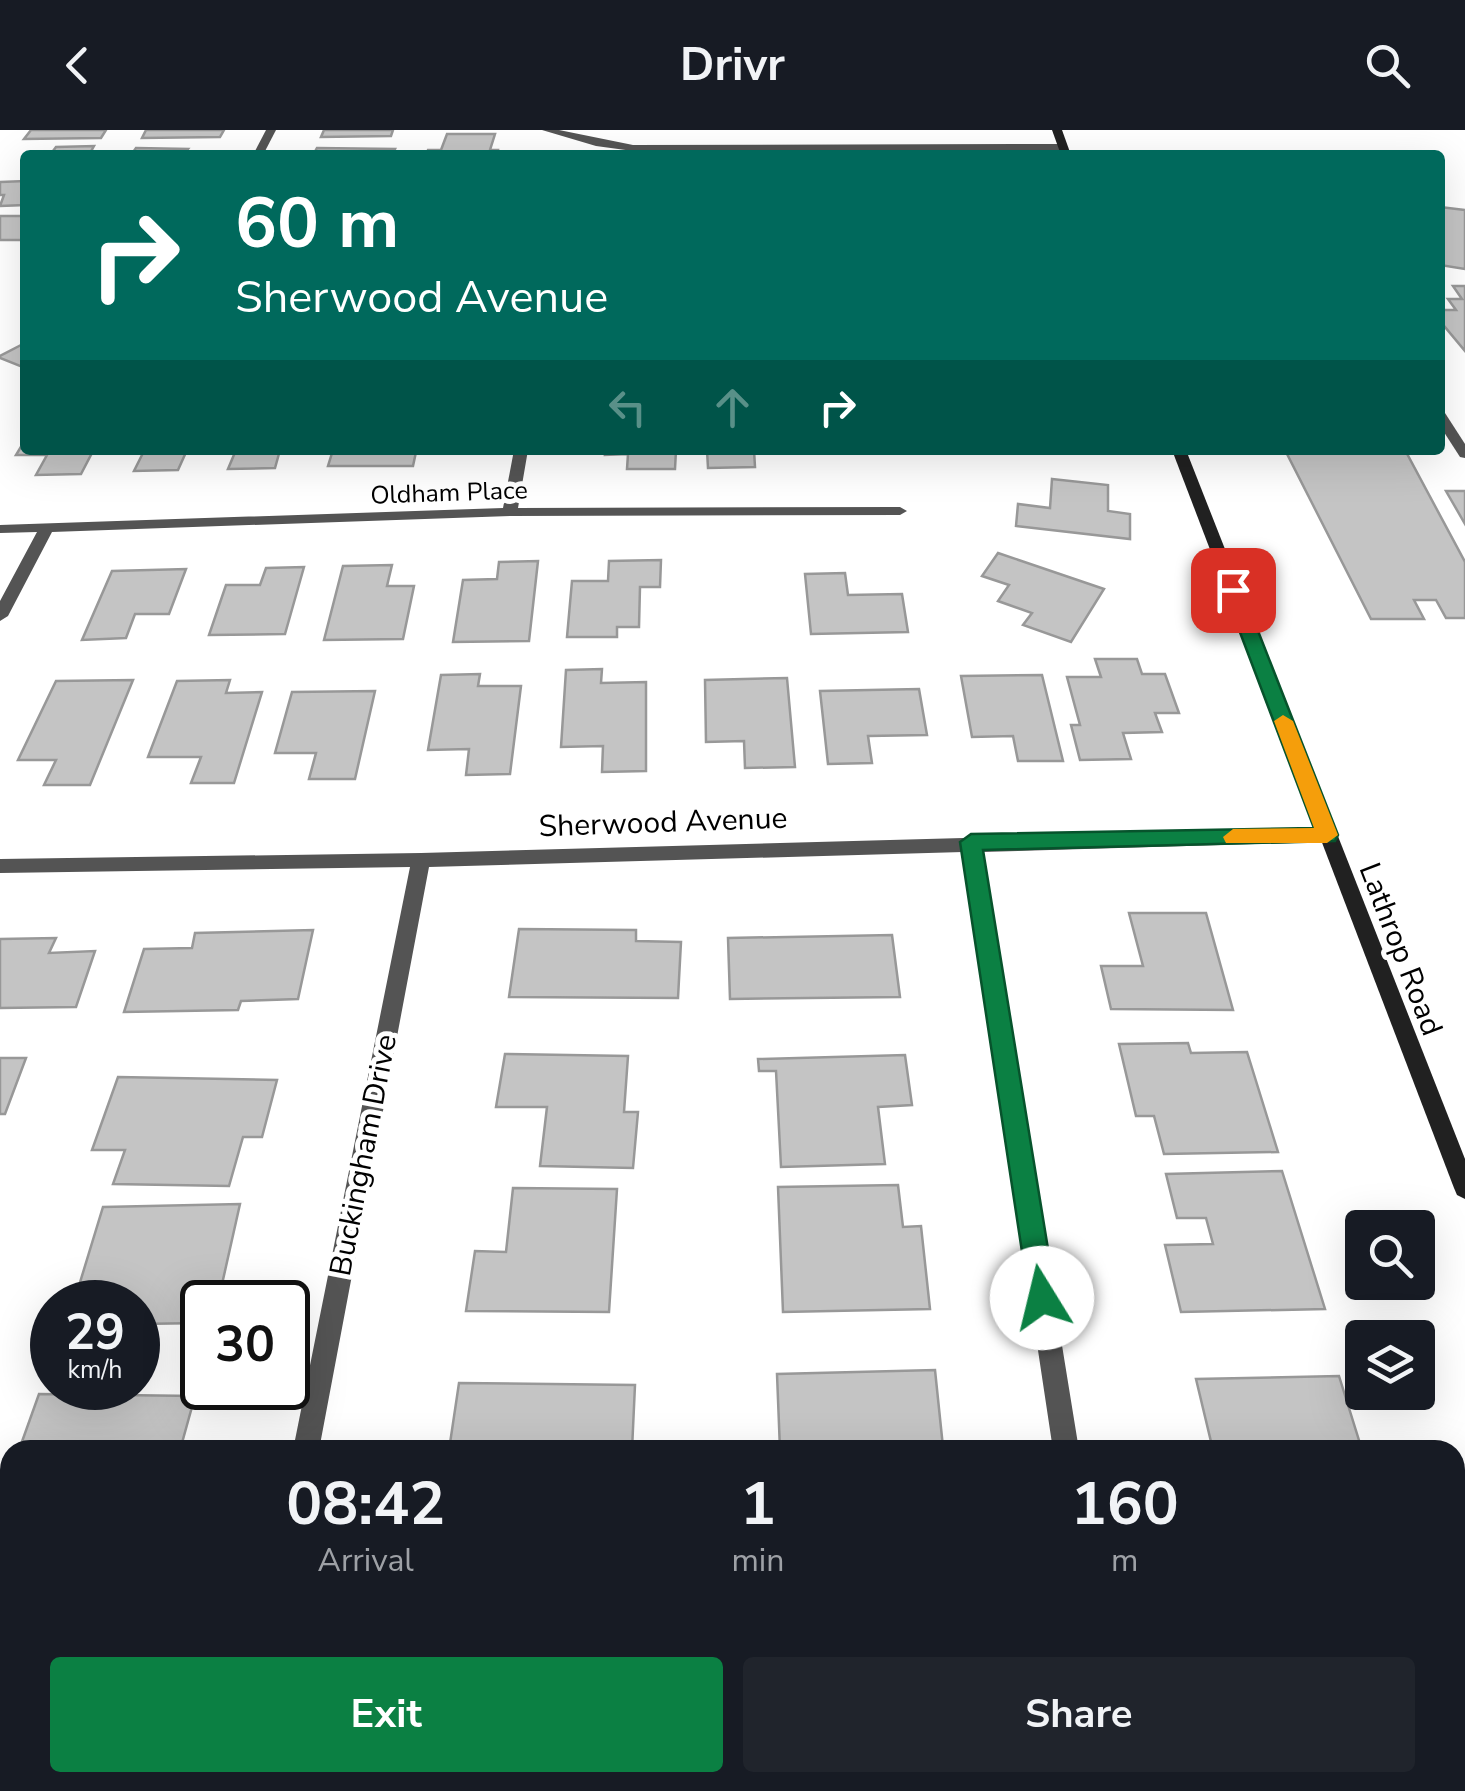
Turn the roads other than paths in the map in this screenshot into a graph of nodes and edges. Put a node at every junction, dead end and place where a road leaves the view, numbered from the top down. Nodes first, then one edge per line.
1 (547, 130) edge
2 (857, 130) edge
3 (596, 143) junction
4 (860, 147) junction
5 (591, 150) edge
6 (1013, 150) edge
7 (1445, 424) edge
8 (1465, 454) edge
9 (520, 455) edge
10 (1181, 455) edge
11 (900, 511) dead end
12 (510, 512) junction
13 (48, 528) junction
14 (0, 529) edge
15 (0, 616) edge
16 (1327, 835) junction
17 (971, 842) junction
18 (421, 860) junction
19 (0, 866) edge
20 (1465, 1188) edge
21 (308, 1440) edge
22 (1064, 1440) edge

1 - 3 street
2 - 4 street
3 - 4 street
3 - 5 street
4 - 6 street
7 - 8 street
9 - 12 street
10 - 16 main road, Lathrop Road
11 - 12 street, Oldham Place
12 - 13 street, Oldham Place
13 - 14 street, Oldham Place
13 - 15 street
16 - 17 street, Sherwood Avenue
16 - 20 main road, Lathrop Road
17 - 18 street, Sherwood Avenue
17 - 22 street
18 - 19 street, Sherwood Avenue
18 - 21 street, Buckingham Drive

